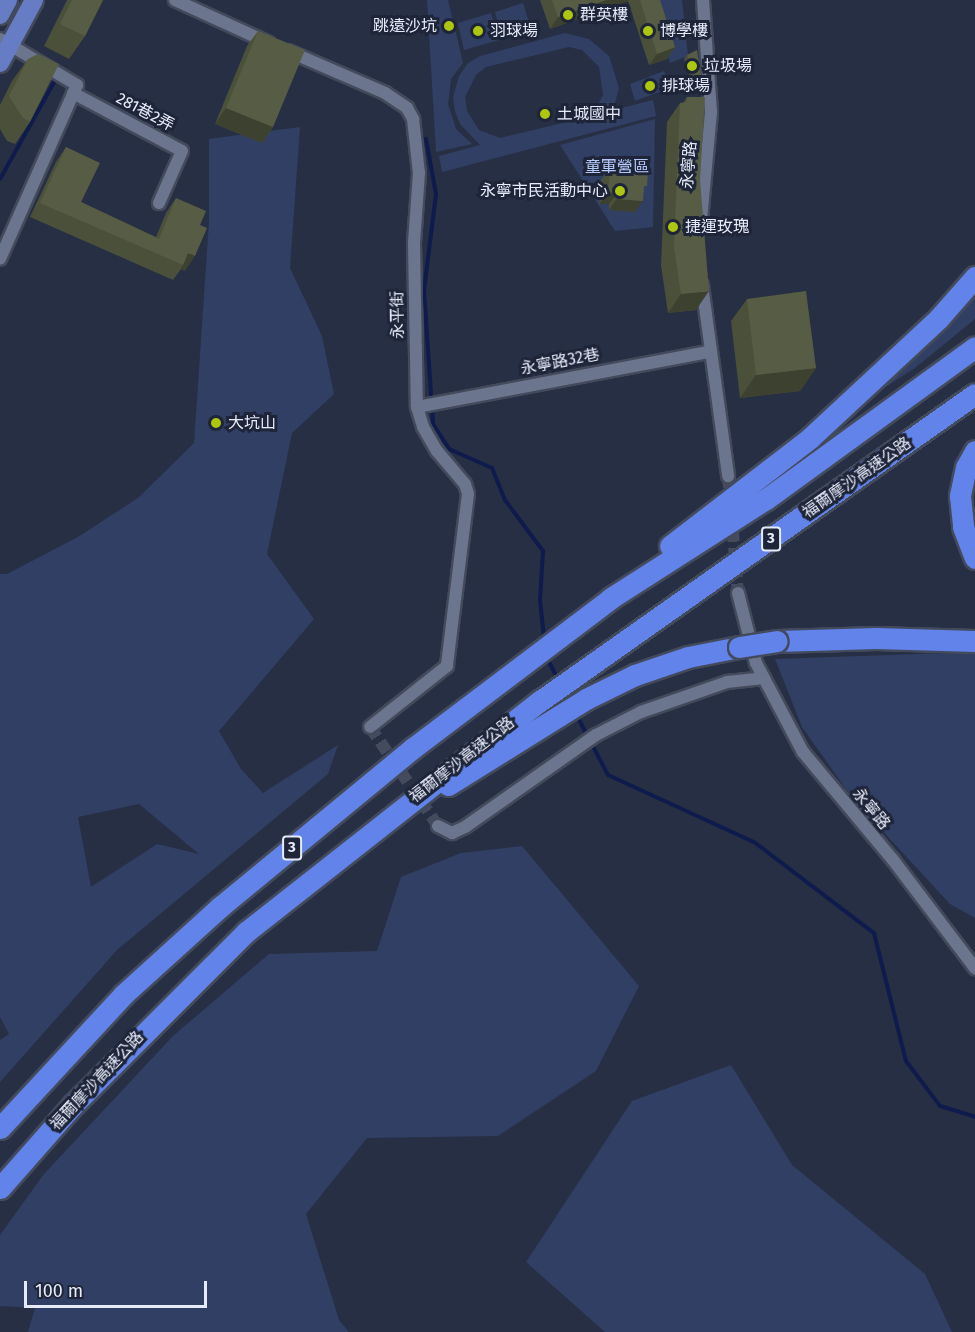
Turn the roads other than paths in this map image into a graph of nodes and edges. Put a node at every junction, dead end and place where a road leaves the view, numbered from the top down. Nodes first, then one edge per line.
1 (8, 0) edge
2 (34, 0) edge
3 (175, 0) edge
4 (703, 0) edge
5 (0, 15) edge
6 (5, 41) edge
7 (0, 63) edge
8 (73, 93) junction
9 (159, 203) dead end
10 (700, 237) edge
11 (0, 259) edge
12 (975, 260) edge
13 (702, 269) edge
14 (975, 277) edge
15 (914, 341) junction
16 (975, 347) edge
17 (709, 352) junction
18 (975, 394) edge
19 (417, 407) junction
20 (975, 452) edge
21 (728, 476) tunnel mouth
22 (975, 558) edge
23 (738, 593) tunnel mouth
24 (611, 598) junction
25 (975, 641) edge
26 (764, 678) junction
27 (370, 727) dead end
28 (438, 826) dead end
29 (246, 932) junction
30 (975, 968) edge
31 (0, 1128) edge
32 (0, 1188) edge

1 - 5 main road
2 - 6 main road
3 - 19 street, 永平街
4 - 10 street, 永寧路
6 - 7 main road
6 - 8 street
8 - 9 street, 281巷2弄
8 - 11 street
12 - 15 highway
13 - 17 street
14 - 15 highway
15 - 24 highway
16 - 24 highway, 3
17 - 19 street, 永寧路32巷
17 - 21 street
18 - 29 highway, 福爾摩沙高速公路 / 3
19 - 27 street, 永平街
20 - 22 highway
23 - 26 street, 永寧路
24 - 31 highway, 3
25 - 29 highway, bridge
26 - 28 street
26 - 30 street, 永寧路
29 - 32 highway, 福爾摩沙高速公路 / 3

